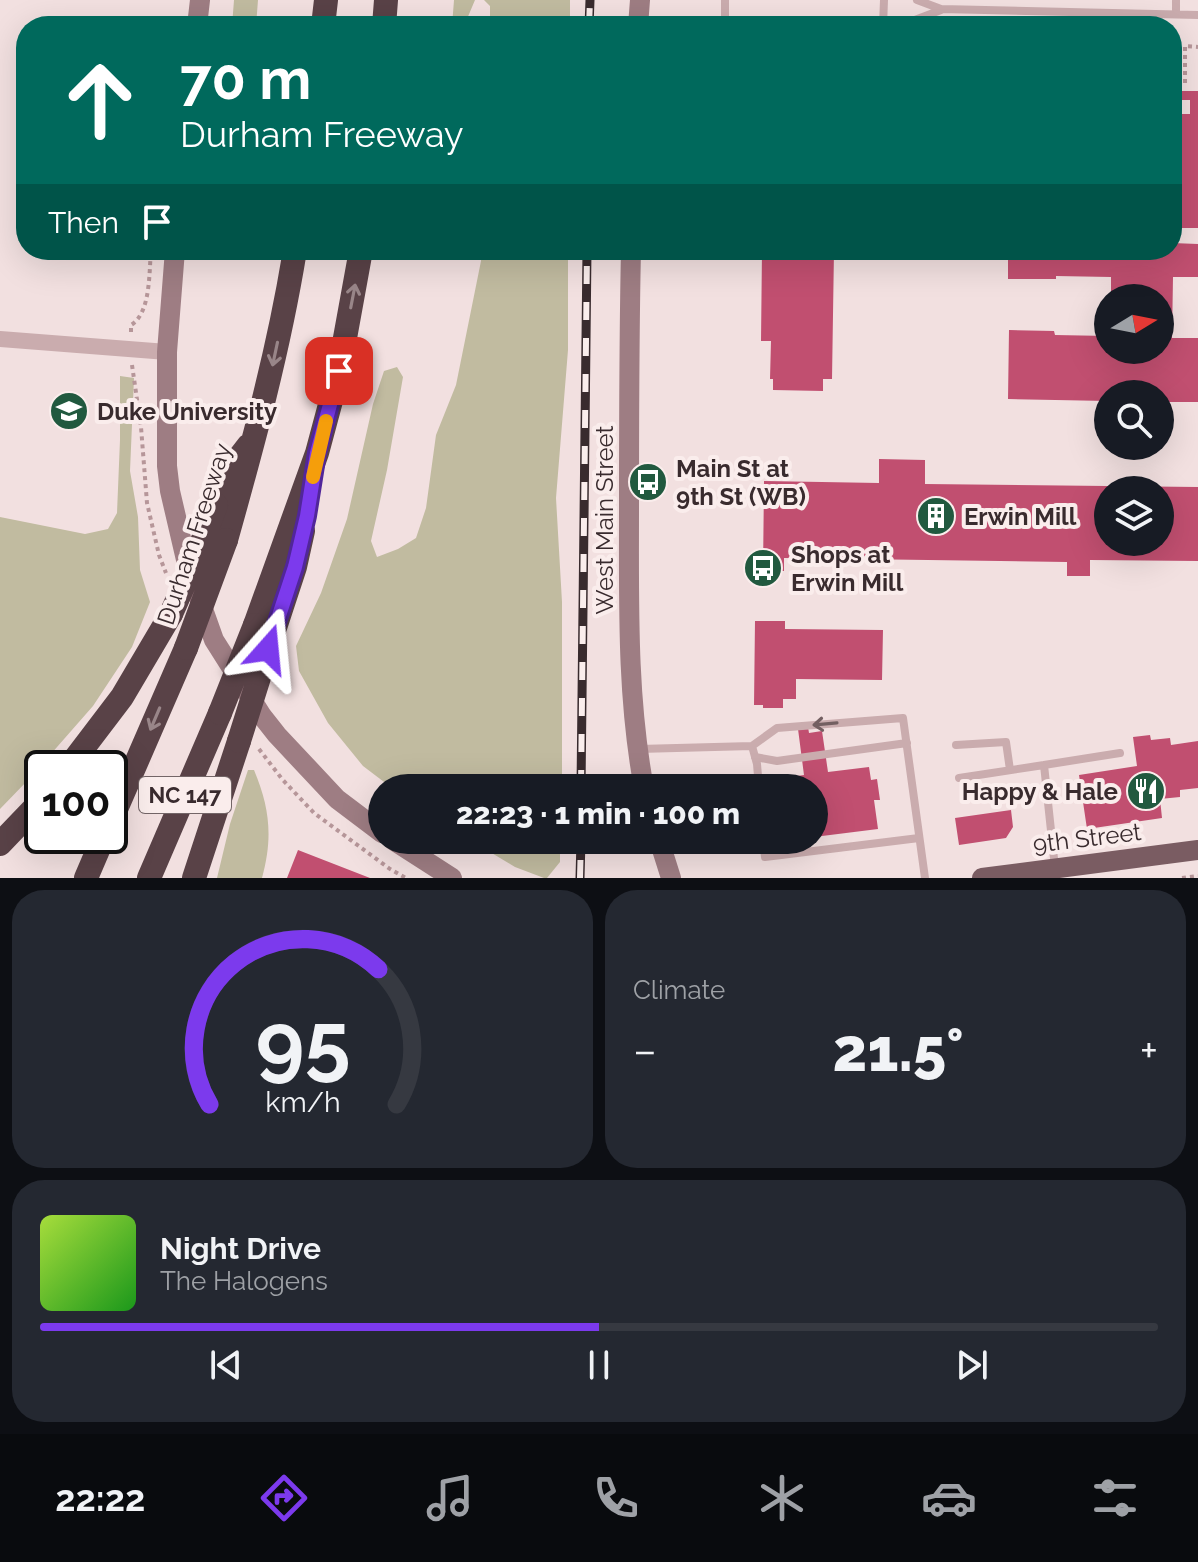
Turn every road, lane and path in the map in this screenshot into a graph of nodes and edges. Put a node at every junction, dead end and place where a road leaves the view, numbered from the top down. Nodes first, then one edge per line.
1 (917, 0) edge
2 (1176, 0) edge
3 (941, 9) junction
4 (1176, 14) junction
5 (1198, 15) edge
6 (924, 16) edge
7 (1198, 47) edge
8 (1185, 83) dead end
9 (174, 260) edge
10 (293, 260) edge
11 (359, 260) edge
12 (631, 260) edge
13 (0, 339) edge
14 (167, 352) junction
15 (255, 438) junction
16 (317, 453) junction
17 (907, 743) junction
18 (956, 745) dead end
19 (752, 746) junction
20 (637, 749) junction
21 (82, 750) edge
22 (1120, 753) dead end
23 (755, 757) junction
24 (1044, 765) junction
25 (1010, 770) junction
26 (641, 774) edge
27 (757, 774) edge
28 (959, 778) dead end
29 (128, 782) edge
30 (24, 819) edge
31 (368, 822) edge
32 (919, 838) junction
33 (0, 844) edge
34 (828, 849) edge
35 (1198, 850) edge
36 (96, 854) edge
37 (408, 854) edge
38 (663, 854) edge
39 (765, 854) edge
40 (789, 854) edge
41 (428, 872) edge
42 (1055, 873) edge
43 (1198, 876) edge
44 (86, 878) edge
45 (149, 878) edge
46 (194, 878) edge
47 (452, 878) edge
48 (671, 878) edge
49 (925, 878) edge
50 (982, 878) edge
51 (1182, 878) edge

1 - 3 lane
2 - 4 lane
3 - 4 lane
3 - 6 lane
4 - 5 lane
7 - 8 path
9 - 14 main road
10 -> 15 highway, Durham Freeway / NC 147
16 -> 11 highway, NC 147
12 - 20 main road, West Main Street
13 - 14 street
14 - 31 main road
15 - 21 highway, bridge
15 -> 29 highway, Durham Freeway / NC 147, bridge
16 - 45 highway, NC 147, bridge
16 - 46 highway, bridge
17 -> 19 lane
17 - 23 lane
17 - 32 lane
18 - 25 lane
19 - 20 lane
19 - 23 lane
20 - 26 main road, West Main Street
22 - 24 lane
23 - 27 lane
24 - 25 lane
24 - 42 lane
25 - 28 lane
30 - 33 highway
32 - 34 lane
32 - 49 lane
35 - 42 main road, 9th Street
36 - 44 highway
37 - 41 main road
38 - 48 main road
39 - 40 lane
41 - 47 main road
42 - 50 main road, 9th Street
43 - 51 path

